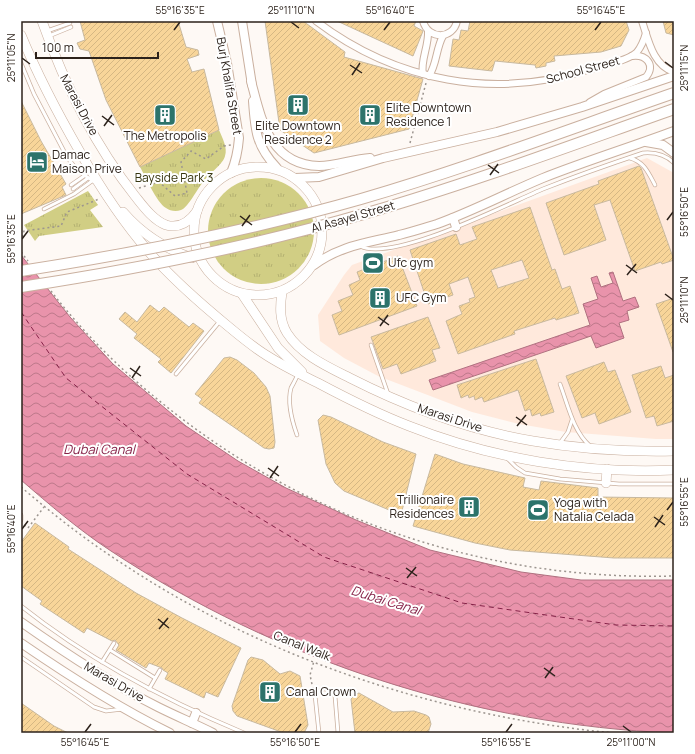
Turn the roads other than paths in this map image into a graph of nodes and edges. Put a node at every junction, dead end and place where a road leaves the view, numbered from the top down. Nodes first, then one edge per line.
1 (42, 21) edge
2 (217, 21) edge
3 (242, 21) edge
4 (316, 21) edge
5 (423, 21) edge
6 (457, 21) edge
7 (642, 21) edge
8 (70, 25) dead end
9 (428, 31) junction
10 (646, 33) junction
11 (46, 34) junction
12 (21, 35) edge
13 (443, 36) junction
14 (427, 49) junction
15 (437, 51) junction
16 (630, 57) junction
17 (21, 63) edge
18 (674, 72) edge
19 (426, 75) junction
20 (674, 76) edge
21 (251, 80) junction
22 (674, 93) edge
23 (582, 107) junction
24 (674, 109) edge
25 (674, 131) edge
26 (645, 142) junction
27 (674, 153) edge
28 (383, 158) junction
29 (630, 158) junction
30 (674, 163) edge
31 (277, 168) junction
32 (231, 173) junction
33 (84, 176) junction
34 (88, 178) junction
35 (295, 178) junction
36 (96, 183) junction
37 (71, 185) dead end
38 (654, 185) dead end
39 (73, 189) dead end
40 (44, 209) dead end
41 (197, 210) junction
42 (453, 218) junction
43 (456, 227) junction
44 (357, 244) junction
45 (201, 261) junction
46 (314, 265) junction
47 (21, 271) edge
48 (21, 287) edge
49 (282, 292) junction
50 (242, 294) junction
51 (221, 320) junction
52 (371, 345) dead end
53 (176, 374) dead end
54 (298, 374) junction
55 (316, 382) junction
56 (560, 384) dead end
57 (389, 396) junction
58 (572, 418) junction
59 (297, 435) dead end
60 (558, 445) junction
61 (593, 448) junction
62 (674, 451) edge
63 (505, 455) junction
64 (607, 469) junction
65 (674, 470) edge
66 (606, 483) junction
67 (674, 484) edge
68 (21, 515) edge
69 (21, 521) edge
70 (21, 606) edge
71 (21, 622) edge
72 (21, 643) edge
73 (114, 643) dead end
74 (110, 650) junction
75 (21, 657) edge
76 (102, 662) junction
77 (160, 670) dead end
78 (155, 678) junction
79 (149, 689) junction
80 (124, 709) junction
81 (196, 713) junction
82 (192, 723) junction
83 (170, 733) edge
84 (213, 733) edge
85 (244, 733) edge
86 (318, 733) edge
87 (338, 733) edge

1 - 11 main road, Marasi Drive
2 - 32 street, Burj Khalifa Street
3 - 21 street, Burj Khalifa Street
4 - 19 street, School Street
5 - 9 street
6 - 13 street
7 - 10 street
8 - 11 lane
9 - 13 street
9 - 14 street
10 - 16 street, School Street
10 - 18 street
11 - 41 main road, Marasi Drive
12 - 36 main road, Marasi Drive
13 - 15 street
14 - 15 street
14 - 19 street
15 - 19 street
16 - 19 street, School Street
16 - 23 street
17 - 33 lane
20 - 23 street
21 - 28 street
21 - 31 street, Burj Khalifa Street
22 - 47 main road, Al Asayel Street, bridge
23 - 28 street
24 - 48 main road, Al Asayel Street, bridge
25 - 26 street
26 - 27 street
26 - 42 street
28 - 35 street
29 - 30 lane
29 - 38 lane
29 - 43 lane
31 - 32 main road
31 - 35 main road
32 - 41 main road
33 - 34 lane
33 - 37 lane
34 - 36 lane
34 - 39 lane
35 - 46 main road
36 - 40 lane
36 - 45 main road
36 - 51 main road
41 - 45 main road
42 - 43 street
42 - 44 street
43 - 44 lane
44 - 46 street
45 - 50 main road
46 - 49 main road
49 - 50 main road
49 - 57 main road, Marasi Drive
50 - 55 main road
51 - 53 lane
51 - 54 main road
52 - 57 lane
54 - 55 main road
54 - 59 lane
55 - 63 main road, Marasi Drive
56 - 58 lane
57 - 60 main road, Marasi Drive
58 - 60 lane
58 - 61 lane
60 - 61 main road, Marasi Drive
61 - 62 main road, Marasi Drive
63 - 64 main road, Marasi Drive
63 - 66 lane
64 - 65 main road, Marasi Drive
64 - 66 main road
66 - 67 lane
68 - 69 lane
70 - 76 lane
71 - 82 street, Marasi Drive
72 - 80 street, Marasi Drive
73 - 74 lane
74 - 76 lane
74 - 78 lane
75 - 80 lane
76 - 79 lane
77 - 78 lane
78 - 79 lane
79 - 81 lane
80 - 83 street, Marasi Drive
81 - 82 street
81 - 85 lane
82 - 84 street, Marasi Drive
86 - 87 lane

